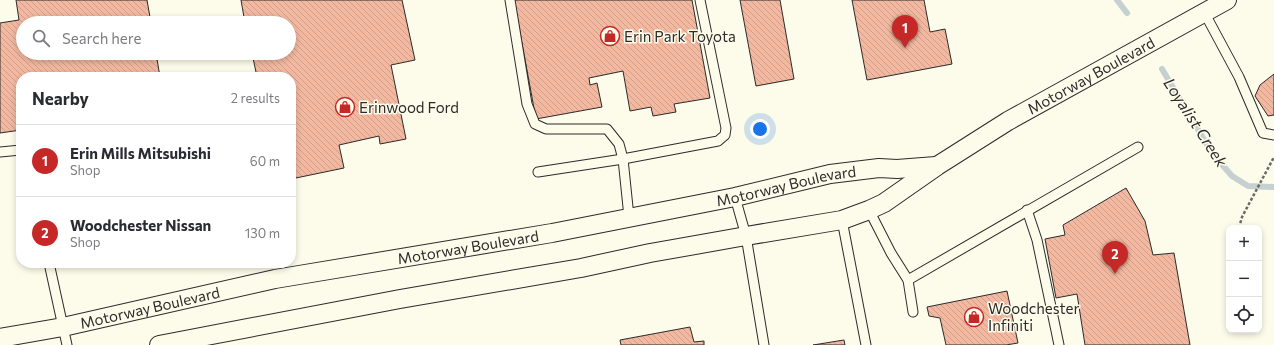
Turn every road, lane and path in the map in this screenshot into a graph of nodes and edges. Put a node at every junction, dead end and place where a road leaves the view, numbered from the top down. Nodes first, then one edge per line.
1 (510, 0) edge
2 (700, 0) edge
3 (1226, 0) edge
4 (1204, 12) junction
5 (1274, 134) edge
6 (1138, 147) dead end
7 (16, 150) edge
8 (0, 152) edge
9 (1274, 157) edge
10 (623, 159) junction
11 (937, 166) junction
12 (538, 172) dead end
13 (735, 197) junction
14 (869, 210) junction
15 (1027, 210) junction
16 (630, 218) junction
17 (842, 220) junction
18 (1240, 225) edge
19 (746, 236) junction
20 (50, 268) edge
21 (908, 280) junction
22 (913, 312) dead end
23 (63, 327) junction
24 (0, 338) edge
25 (67, 345) edge
26 (159, 345) edge
27 (764, 345) edge
28 (866, 345) edge
29 (1059, 345) edge

1 - 10 lane
2 - 10 lane
3 - 4 street, Motorway Boulevard
4 - 5 lane
4 - 11 street, Motorway Boulevard
6 - 15 lane
7 - 8 lane
9 - 18 path
10 - 12 lane
10 - 16 lane
11 - 13 street, Motorway Boulevard
11 - 14 street, Motorway Boulevard
13 - 16 street, Motorway Boulevard
13 - 19 lane
14 - 17 street, Motorway Boulevard
14 - 21 lane
15 - 21 lane
15 - 29 lane
16 - 23 street, Motorway Boulevard
17 - 19 street, Motorway Boulevard
17 - 28 lane
19 - 26 street, Motorway Boulevard
19 - 27 lane
20 - 23 lane
21 - 22 lane
23 - 24 street, Motorway Boulevard
23 - 25 lane

